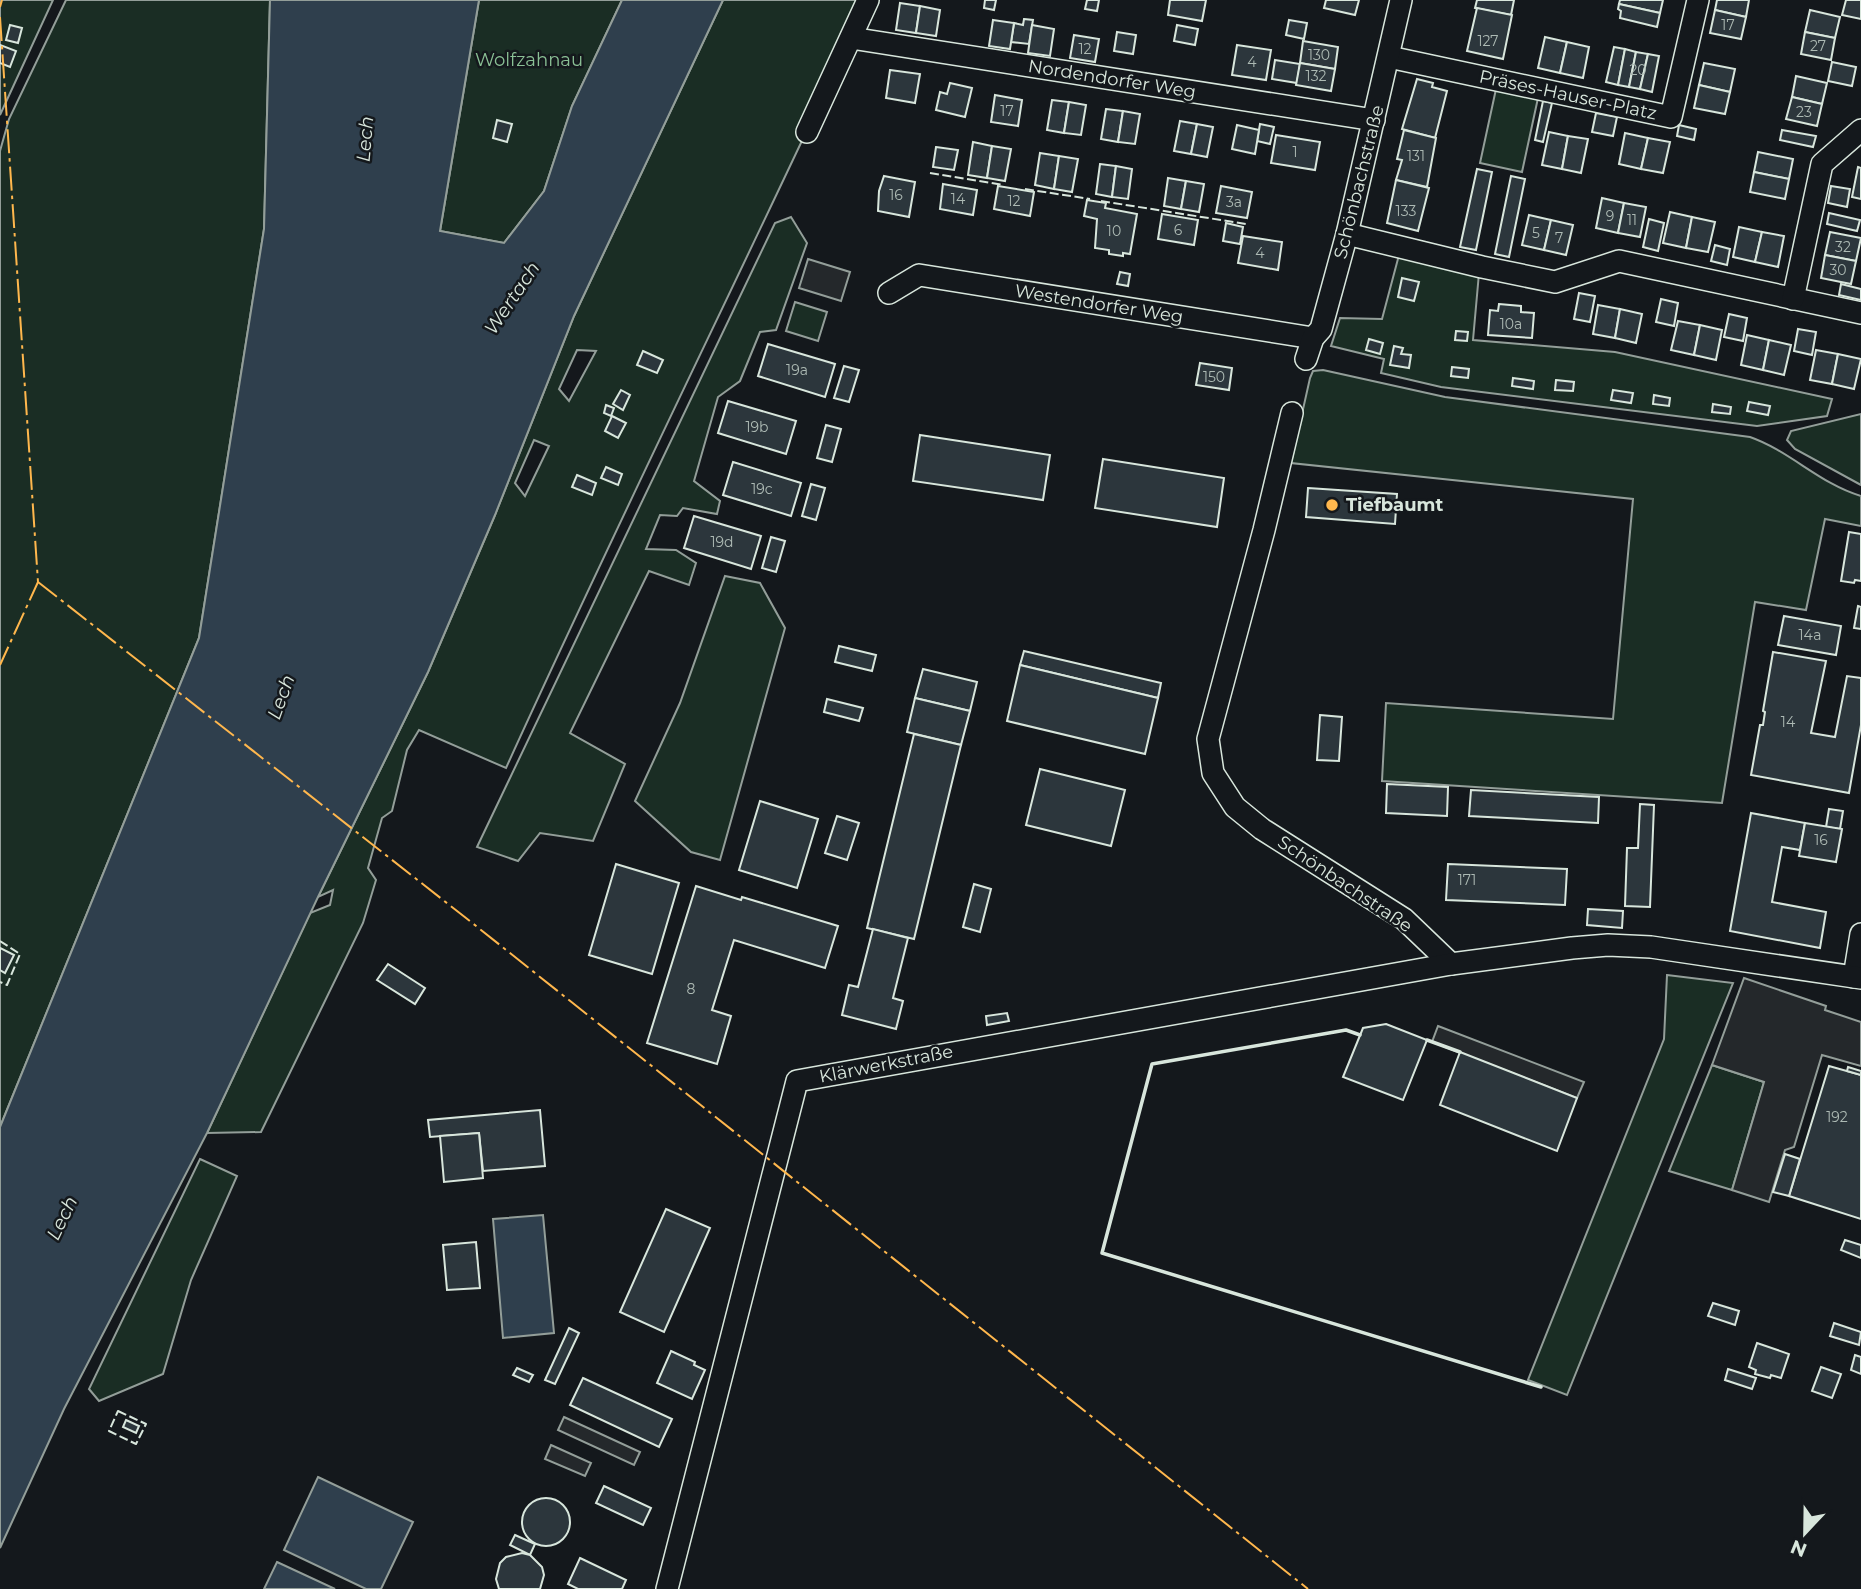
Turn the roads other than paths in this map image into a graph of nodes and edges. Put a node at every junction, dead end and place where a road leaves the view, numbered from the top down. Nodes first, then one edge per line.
1 (868, 0) edge
2 (1401, 0) edge
3 (1698, 0) edge
4 (851, 38) junction
5 (1389, 57) junction
6 (1374, 120) junction
7 (1861, 130) edge
8 (807, 132) dead end
9 (1347, 234) junction
10 (889, 293) dead end
11 (1793, 299) junction
12 (1861, 313) edge
13 (1313, 338) junction
14 (1306, 359) dead end
15 (1293, 413) dead end
16 (1861, 934) edge
17 (1451, 964) junction
18 (1858, 977) edge
19 (667, 1589) edge

1 - 4 street
2 - 5 street, Schönbachstraße
3 - 5 street, Präses-Hauser-Platz
4 - 6 street, Nordendorfer Weg
4 - 8 street
5 - 6 street, Schönbachstraße
6 - 9 street, Schönbachstraße
7 - 11 street
9 - 11 street
9 - 13 street, Schönbachstraße
10 - 13 street, Westendorfer Weg
11 - 12 street
13 - 14 street, Schönbachstraße
15 - 17 street, Schönbachstraße
16 - 18 street
17 - 18 street
17 - 19 street, Klärwerkstraße

